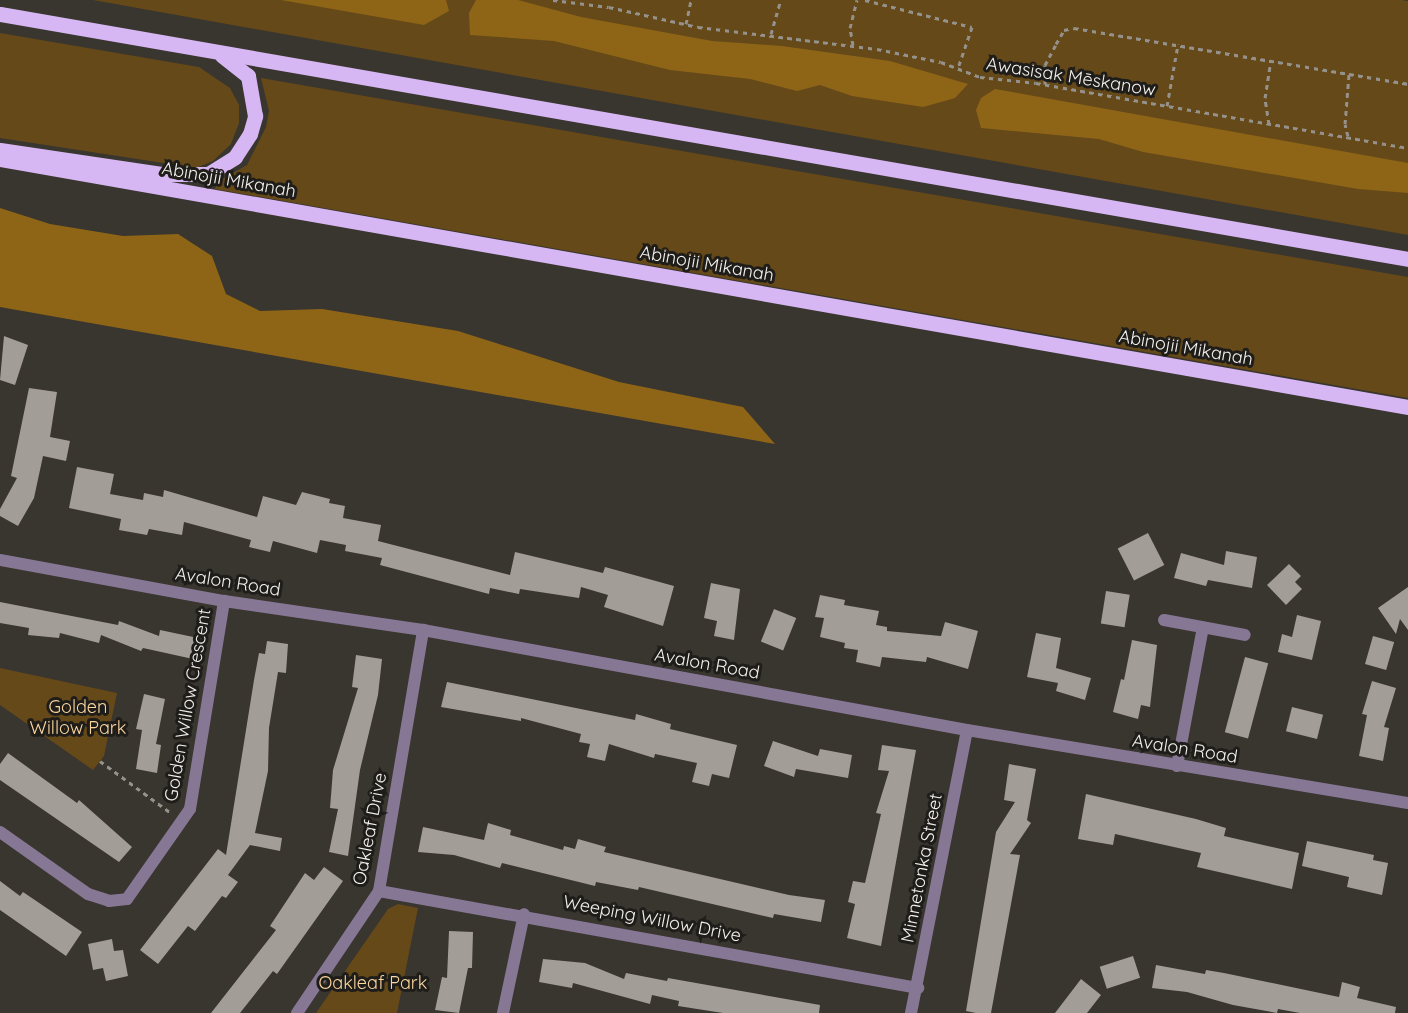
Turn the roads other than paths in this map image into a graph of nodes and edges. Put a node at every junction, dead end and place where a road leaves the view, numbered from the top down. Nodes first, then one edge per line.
1 (0, 14) edge
2 (210, 50) junction
3 (0, 150) edge
4 (0, 159) edge
5 (1408, 259) edge
6 (1408, 407) edge
7 (0, 560) edge
8 (224, 601) junction
9 (1164, 620) dead end
10 (1203, 627) junction
11 (423, 630) junction
12 (1245, 635) dead end
13 (967, 730) junction
14 (1177, 766) junction
15 (1408, 803) edge
16 (0, 832) edge
17 (379, 891) junction
18 (524, 914) junction
19 (918, 988) junction
20 (297, 1013) edge
21 (503, 1013) edge
22 (911, 1013) edge

1 - 2 main road
2 - 3 main road
2 - 5 main road
4 - 6 main road, Abinojii Mikanah
7 - 8 street, Avalon Road
8 - 11 street, Avalon Road
8 - 16 street, Golden Willow Crescent
9 - 10 street
10 - 12 street
10 - 14 street
11 - 13 street, Avalon Road
11 - 17 street, Oakleaf Drive
13 - 14 street, Avalon Road
13 - 19 street, Minnetonka Street
14 - 15 street, Avalon Road
17 - 18 street, Weeping Willow Drive
17 - 20 street, Oakleaf Drive
18 - 19 street, Weeping Willow Drive
18 - 21 street
19 - 22 street, Minnetonka Street

